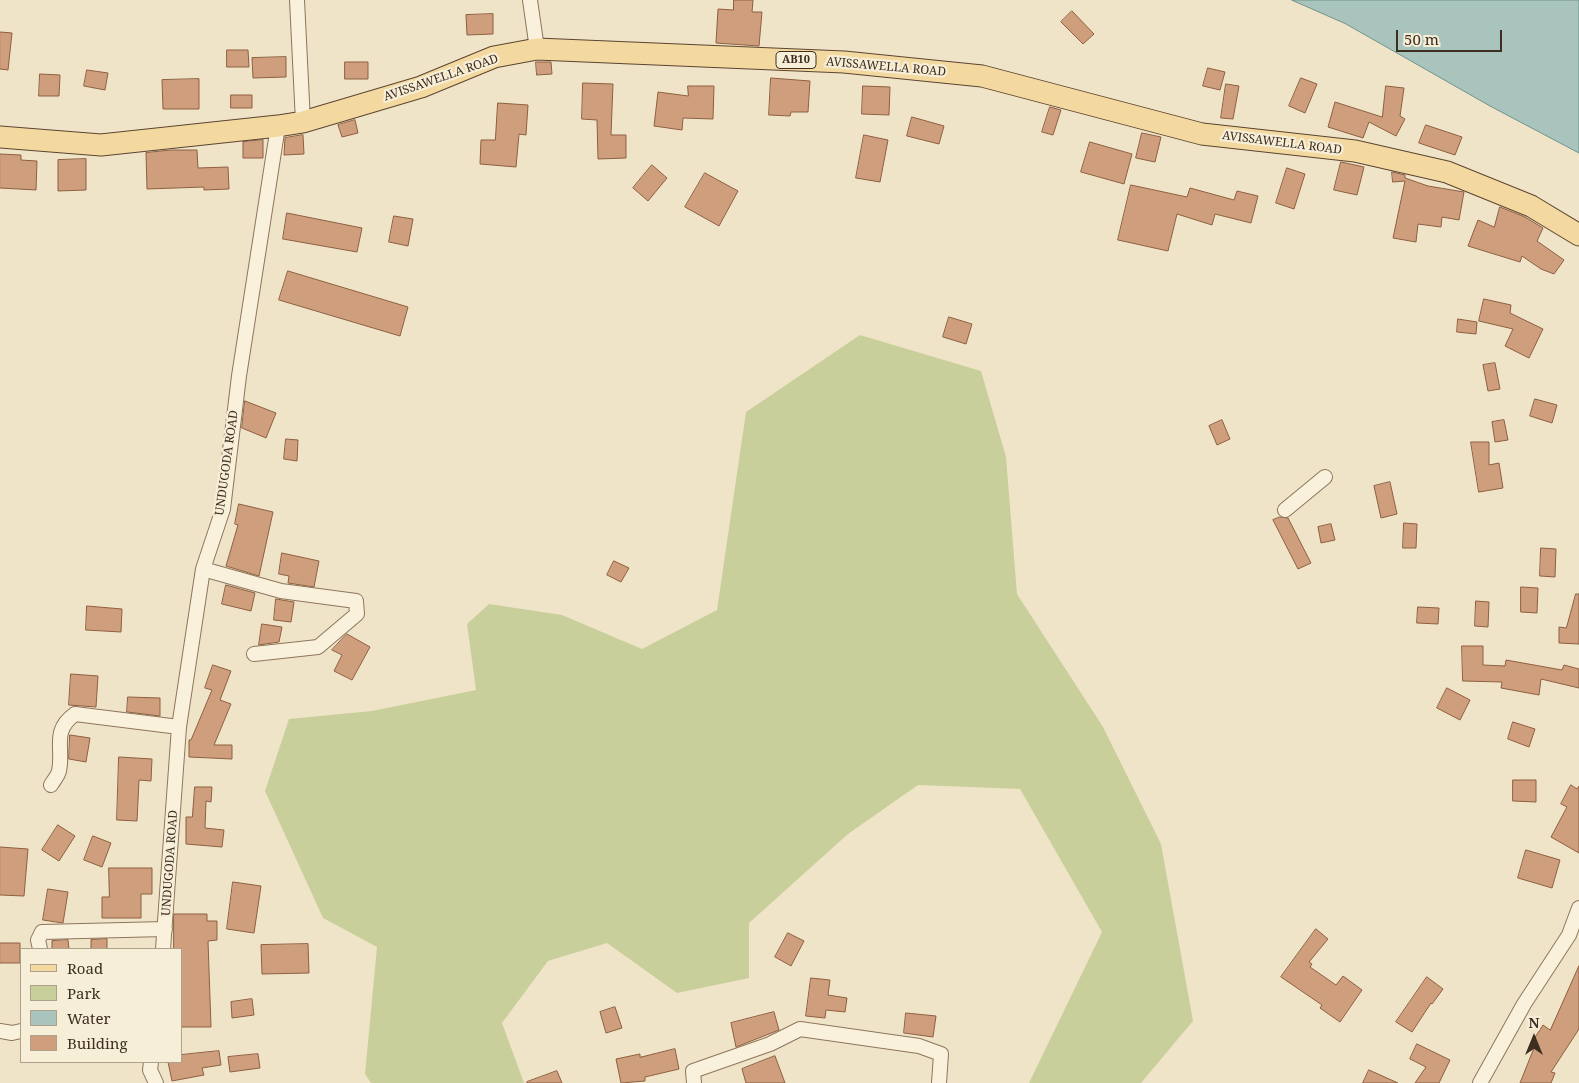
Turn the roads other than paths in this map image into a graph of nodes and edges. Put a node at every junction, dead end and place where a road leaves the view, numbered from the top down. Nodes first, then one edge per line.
1 (298, 0) edge
2 (530, 0) edge
3 (537, 49) junction
4 (303, 122) junction
5 (278, 126) junction
6 (0, 137) edge
7 (1579, 235) edge
8 (1325, 477) dead end
9 (1285, 510) dead end
10 (203, 570) junction
11 (254, 654) dead end
12 (179, 727) junction
13 (50, 785) dead end
14 (1579, 908) edge
15 (165, 928) junction
16 (40, 948) edge
17 (163, 948) edge
18 (0, 1030) edge
19 (20, 1031) edge
20 (151, 1063) edge
21 (156, 1083) edge
22 (694, 1083) edge
23 (939, 1083) edge
24 (1480, 1083) edge

1 - 4 street
2 - 3 street
3 - 4 main road, AVISSAWELLA ROAD / AB10
3 - 7 main road, AVISSAWELLA ROAD / AB10
4 - 5 main road, AVISSAWELLA ROAD / AB10
5 - 6 main road, AVISSAWELLA ROAD / AB10
5 - 10 street, UNDUGODA ROAD
8 - 9 street
10 - 11 street
10 - 12 street, UNDUGODA ROAD
12 - 13 street
12 - 15 street, UNDUGODA ROAD
14 - 24 street
15 - 16 street
15 - 17 street, UNDUGODA ROAD
18 - 19 street
20 - 21 street
22 - 23 street

